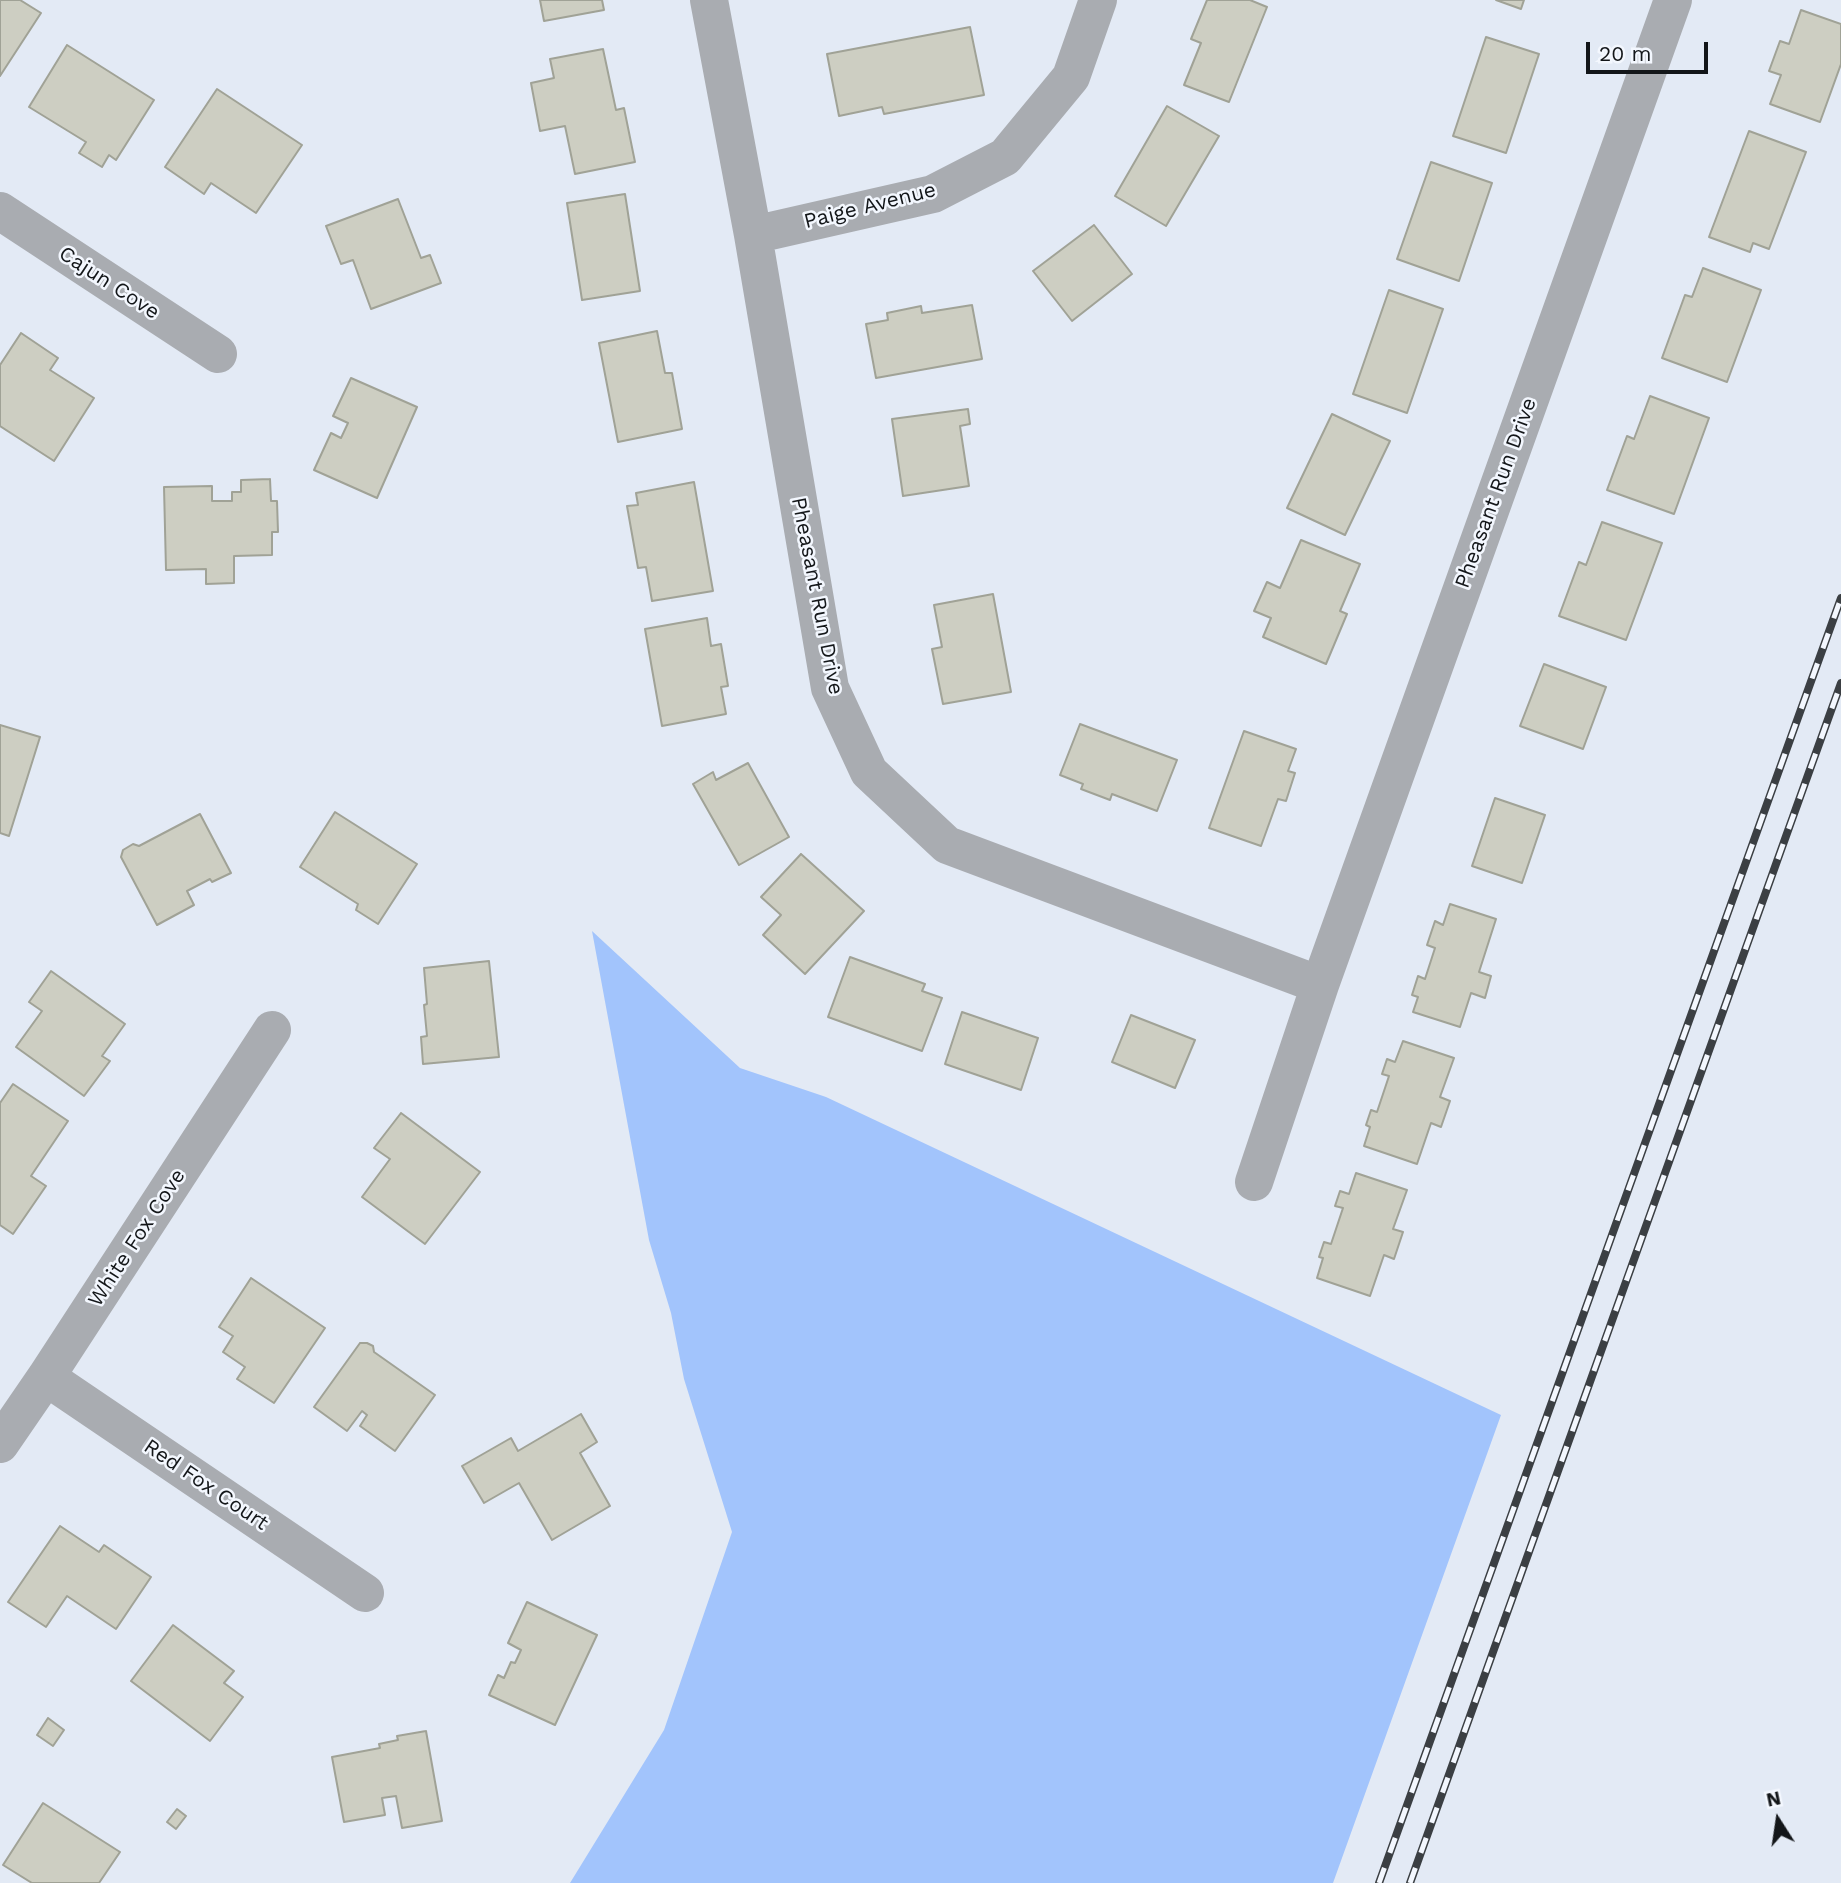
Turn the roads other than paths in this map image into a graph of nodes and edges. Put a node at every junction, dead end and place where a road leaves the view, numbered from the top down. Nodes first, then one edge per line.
1 (709, 0) edge
2 (1098, 0) edge
3 (1673, 0) edge
4 (0, 211) edge
5 (753, 235) junction
6 (218, 354) dead end
7 (1320, 985) junction
8 (272, 1030) dead end
9 (1254, 1182) dead end
10 (46, 1377) junction
11 (0, 1444) edge
12 (366, 1593) dead end

1 - 5 street, Pheasant Run Drive
2 - 5 street, Paige Avenue
3 - 7 street, Pheasant Run Drive
4 - 6 street, Cajun Cove
5 - 7 street, Pheasant Run Drive
7 - 9 street, Pheasant Run Drive
8 - 10 street, White Fox Cove
10 - 11 street, White Fox Cove
10 - 12 street, Red Fox Court

